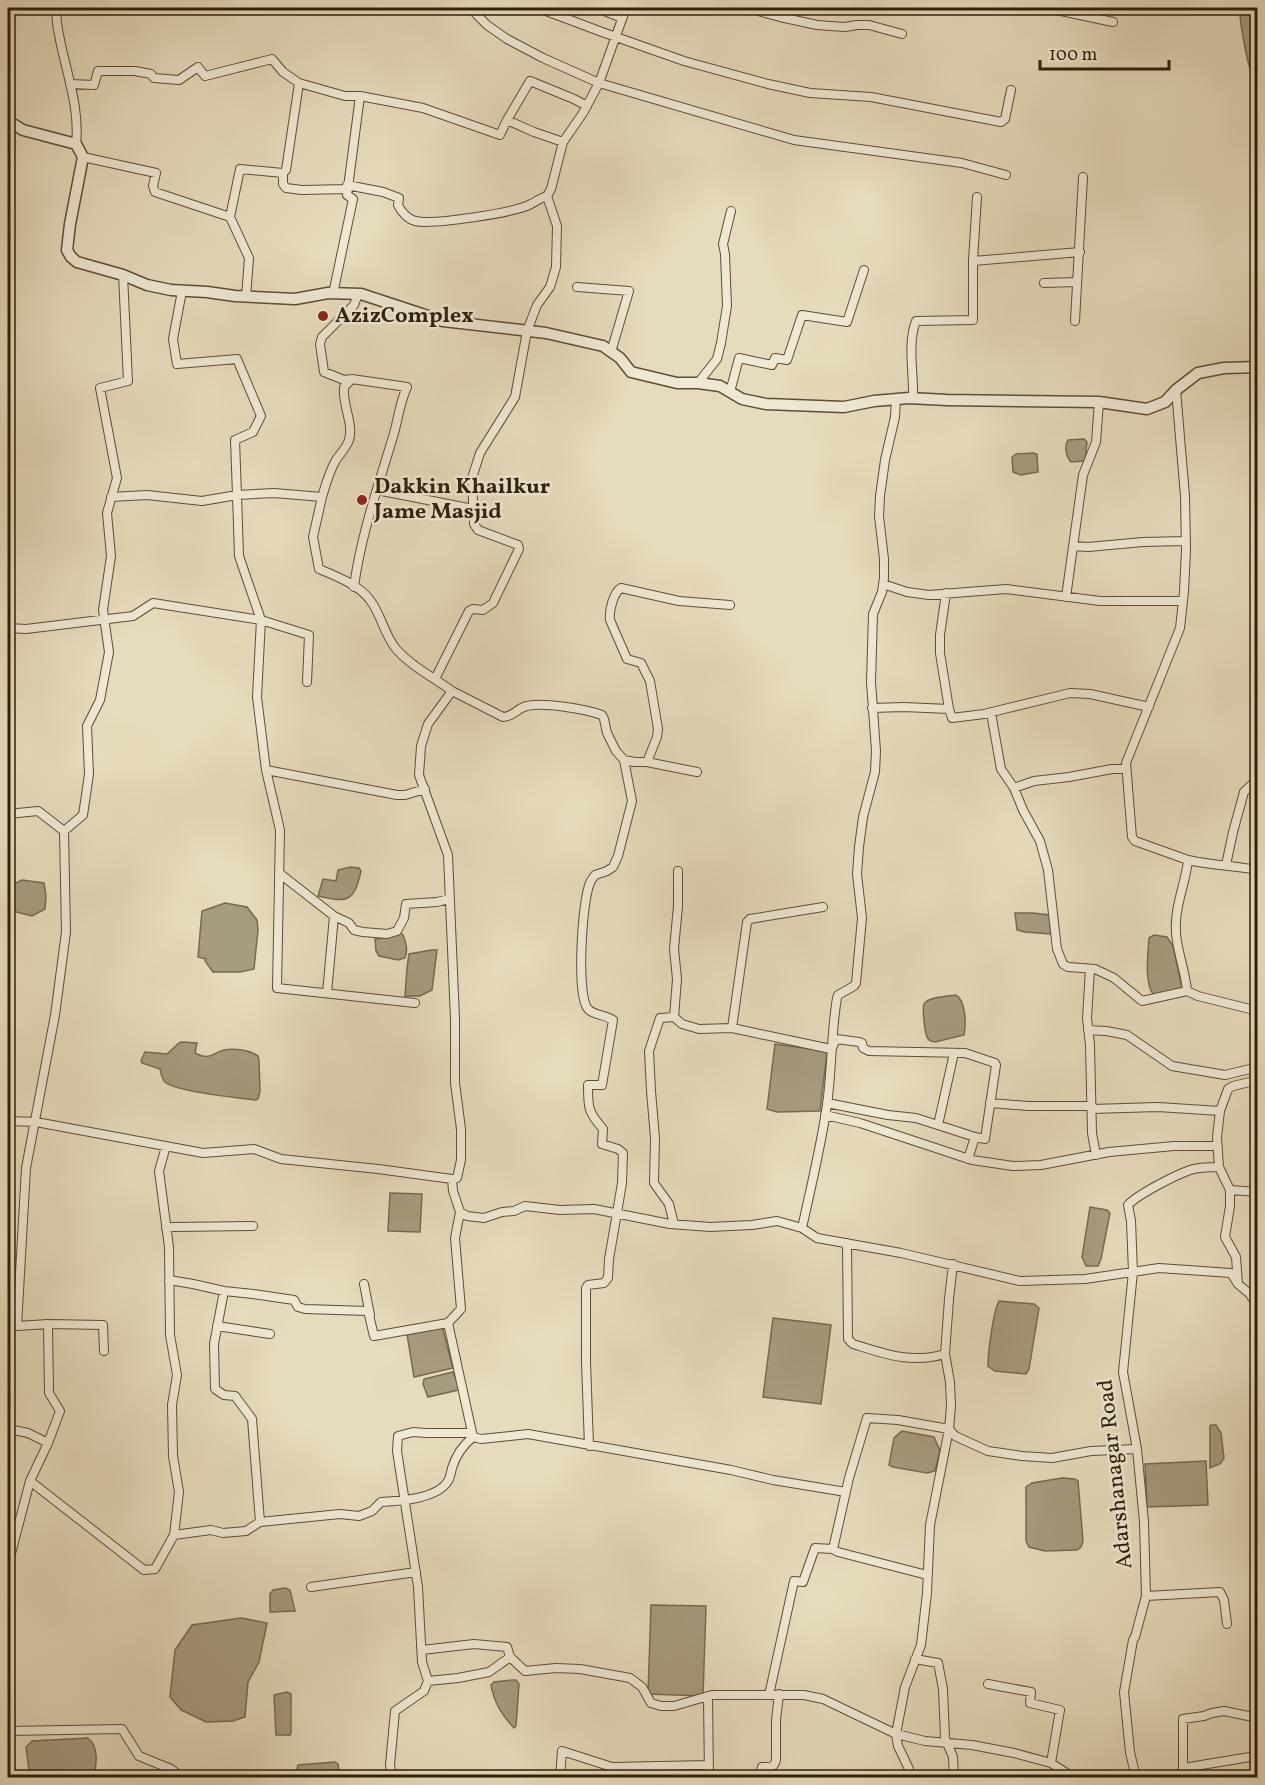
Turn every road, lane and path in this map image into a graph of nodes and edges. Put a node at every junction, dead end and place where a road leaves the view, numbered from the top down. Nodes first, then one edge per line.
1 (57, 8) edge
2 (482, 8) edge
3 (538, 8) edge
4 (597, 8) edge
5 (626, 8) edge
6 (747, 8) edge
7 (1047, 8) edge
8 (622, 18) junction
9 (1113, 22) dead end
10 (902, 34) dead end
11 (616, 37) junction
12 (299, 83) junction
13 (598, 83) junction
14 (70, 84) junction
15 (1011, 90) dead end
16 (360, 96) junction
17 (587, 105) junction
18 (507, 120) junction
19 (8, 121) edge
20 (563, 142) junction
21 (76, 144) junction
22 (82, 157) junction
23 (283, 173) junction
24 (1006, 175) dead end
25 (1083, 177) dead end
26 (347, 187) junction
27 (547, 196) junction
28 (977, 197) dead end
29 (730, 211) dead end
30 (230, 217) junction
31 (1080, 252) junction
32 (973, 261) junction
33 (864, 270) dead end
34 (123, 275) junction
35 (1077, 282) junction
36 (1044, 283) dead end
37 (577, 287) dead end
38 (182, 291) junction
39 (333, 294) junction
40 (361, 294) junction
41 (246, 297) junction
42 (1076, 321) dead end
43 (526, 331) junction
44 (610, 352) junction
45 (1257, 367) edge
46 (352, 379) junction
47 (699, 383) junction
48 (1176, 390) junction
49 (730, 392) junction
50 (913, 398) junction
51 (896, 399) junction
52 (1099, 402) junction
53 (377, 490) junction
54 (237, 495) junction
55 (111, 497) junction
56 (322, 497) junction
57 (473, 509) junction
58 (1186, 541) junction
59 (1073, 546) junction
60 (883, 584) junction
61 (354, 587) junction
62 (946, 593) junction
63 (1066, 597) junction
64 (1183, 601) junction
65 (730, 605) dead end
66 (105, 620) junction
67 (261, 620) junction
68 (8, 628) edge
69 (435, 679) junction
70 (307, 682) dead end
71 (452, 690) junction
72 (1149, 707) junction
73 (872, 708) junction
74 (949, 709) junction
75 (991, 713) junction
76 (624, 760) junction
77 (647, 762) junction
78 (1126, 769) junction
79 (266, 770) junction
80 (697, 772) dead end
81 (1257, 779) edge
82 (1014, 788) junction
83 (425, 789) junction
84 (8, 814) edge
85 (64, 831) junction
86 (1188, 860) junction
87 (1226, 865) junction
88 (1257, 870) edge
89 (678, 871) dead end
90 (279, 873) junction
91 (450, 899) junction
92 (823, 908) dead end
93 (334, 916) junction
94 (1090, 969) junction
95 (1186, 991) junction
96 (327, 993) junction
97 (415, 1003) dead end
98 (1257, 1011) edge
99 (674, 1017) junction
100 (732, 1028) junction
101 (1088, 1030) junction
102 (831, 1052) junction
103 (954, 1053) junction
104 (1257, 1067) edge
105 (1257, 1080) edge
106 (827, 1103) junction
107 (990, 1103) junction
108 (1092, 1107) junction
109 (1220, 1111) junction
110 (825, 1115) junction
111 (8, 1120) edge
112 (36, 1122) junction
113 (938, 1125) junction
114 (975, 1137) junction
115 (166, 1146) junction
116 (1217, 1146) junction
117 (1096, 1155) junction
118 (968, 1159) junction
119 (1219, 1167) junction
120 (452, 1179) junction
121 (1230, 1190) junction
122 (1257, 1192) edge
123 (460, 1212) junction
124 (617, 1214) junction
125 (674, 1224) junction
126 (252, 1226) dead end
127 (166, 1228) junction
128 (802, 1228) junction
129 (847, 1243) junction
130 (953, 1264) junction
131 (1132, 1272) junction
132 (169, 1280) junction
133 (364, 1284) dead end
134 (1238, 1284) junction
135 (224, 1291) junction
136 (1254, 1297) edge
137 (1257, 1314) edge
138 (1257, 1322) edge
139 (448, 1323) junction
140 (48, 1324) junction
141 (217, 1326) junction
142 (270, 1334) dead end
143 (374, 1336) junction
144 (104, 1351) dead end
145 (945, 1354) junction
146 (1257, 1405) edge
147 (949, 1428) junction
148 (8, 1429) edge
149 (473, 1435) junction
150 (48, 1443) junction
151 (589, 1446) junction
152 (1137, 1449) junction
153 (30, 1480) junction
154 (846, 1492) junction
155 (405, 1501) junction
156 (260, 1522) junction
157 (174, 1535) junction
158 (833, 1549) junction
159 (8, 1565) edge
160 (416, 1572) junction
161 (927, 1575) junction
162 (311, 1587) dead end
163 (1146, 1596) junction
164 (1227, 1624) dead end
165 (422, 1650) junction
166 (510, 1657) junction
167 (915, 1659) junction
168 (428, 1680) junction
169 (988, 1684) dead end
170 (779, 1694) junction
171 (769, 1695) junction
172 (708, 1696) junction
173 (1257, 1718) edge
174 (8, 1731) edge
175 (896, 1734) junction
176 (947, 1744) junction
177 (1257, 1747) edge
178 (1051, 1763) junction
179 (708, 1765) junction
180 (1183, 1773) edge
181 (183, 1778) edge
182 (392, 1778) edge
183 (560, 1778) edge
184 (710, 1778) edge
185 (759, 1778) edge
186 (907, 1778) edge
187 (954, 1778) edge
188 (1074, 1778) edge
189 (1136, 1778) edge

1 - 14 street
2 - 13 street
3 - 11 street
4 - 8 street
5 - 8 street
6 - 10 street
7 - 9 street
8 - 11 street
11 - 13 street
11 - 15 street
12 - 14 street
12 - 16 street
12 - 23 street
13 - 17 street
13 - 24 street
14 - 21 street
16 - 18 street
16 - 26 street
17 - 18 street
17 - 20 street
18 - 20 street
19 - 21 street
20 - 27 street
21 - 22 street
22 - 30 street
22 - 34 street
23 - 26 street
23 - 30 street
25 - 31 street
26 - 27 street
26 - 39 street
27 - 43 street
28 - 32 street
29 - 47 street
30 - 41 street
31 - 32 street
31 - 35 street
32 - 50 street
33 - 49 street
34 - 38 street
34 - 55 street
35 - 36 street
35 - 42 street
37 - 44 street
38 - 41 street
38 - 54 street
39 - 40 street
39 - 41 street
40 - 43 street
40 - 46 street
43 - 44 street
43 - 57 street
44 - 47 street
45 - 48 street
46 - 53 street
46 - 56 street
47 - 49 street
48 - 52 street
48 - 58 street
49 - 51 street
50 - 51 street
50 - 52 street
51 - 60 street
52 - 59 street
53 - 57 street
53 - 61 street
54 - 55 street
54 - 56 street
54 - 67 street
55 - 66 street
56 - 61 street
57 - 69 street
58 - 59 street
58 - 64 street
59 - 63 street
60 - 62 street
60 - 73 street
61 - 69 street
62 - 63 street
62 - 74 street
63 - 64 street
64 - 72 street
65 - 77 street
66 - 67 street
66 - 68 street
66 - 85 street
67 - 70 street
67 - 79 street
69 - 71 street
71 - 76 street
71 - 83 street
72 - 75 street
72 - 78 street
73 - 74 street
73 - 102 street
74 - 75 street
75 - 82 street
76 - 77 street
76 - 124 street
77 - 80 street
78 - 82 street
78 - 86 street
79 - 83 street
79 - 90 street
81 - 87 street
82 - 94 street
83 - 91 street
84 - 85 street
85 - 112 street
86 - 87 street
86 - 95 street
87 - 88 street
89 - 99 street
90 - 93 street
90 - 96 street
91 - 93 street
91 - 120 street
92 - 100 street
93 - 96 street
94 - 95 street
94 - 101 street
95 - 98 street
96 - 97 street
99 - 100 street
99 - 125 street
100 - 102 street
101 - 104 street
101 - 108 street
102 - 103 street
102 - 106 street
103 - 107 street
103 - 113 street
105 - 109 street
106 - 110 street
106 - 113 street
107 - 108 street
107 - 114 street
108 - 109 street
108 - 117 street
109 - 116 street
110 - 118 street
110 - 128 street
111 - 112 street
112 - 115 street
112 - 140 street
113 - 114 street
114 - 118 street
115 - 120 street
115 - 127 street
116 - 117 street
116 - 119 street
117 - 118 street
119 - 121 street
119 - 131 street, Adarshanagar Road
120 - 123 street
121 - 122 street
121 - 134 street
123 - 124 street
123 - 139 street
124 - 125 street
124 - 151 street
125 - 128 street
126 - 127 street
127 - 132 street
128 - 129 street
129 - 130 street
129 - 145 street
130 - 131 street
130 - 145 street
131 - 134 street
131 - 152 street, Adarshanagar Road
132 - 135 street
132 - 157 street
133 - 143 street
134 - 136 street
135 - 141 street
135 - 143 street
136 - 137 street
138 - 146 street
139 - 143 street
139 - 149 street
140 - 144 street
140 - 150 street
141 - 142 street
141 - 156 street
145 - 147 street
147 - 152 street
147 - 154 street
147 - 161 street
148 - 150 street
149 - 151 street
149 - 155 street
149 - 155 street
150 - 153 street
151 - 154 street
152 - 163 street, Adarshanagar Road
153 - 157 street
153 - 159 street
154 - 158 street
155 - 156 street
155 - 160 street
156 - 157 street
158 - 161 street
158 - 171 street
160 - 162 street
160 - 165 street
161 - 167 street
163 - 164 street
163 - 189 street, Adarshanagar Road
165 - 166 street
165 - 168 street
166 - 168 street
166 - 172 street
167 - 175 street
167 - 176 street
168 - 182 street
169 - 178 street
170 - 171 street
170 - 175 street
170 - 185 street
171 - 172 street
172 - 179 street
173 - 180 street
174 - 181 street
175 - 176 street
175 - 186 street
176 - 178 street
176 - 187 street
177 - 180 street
178 - 188 street
179 - 183 street
179 - 184 street

